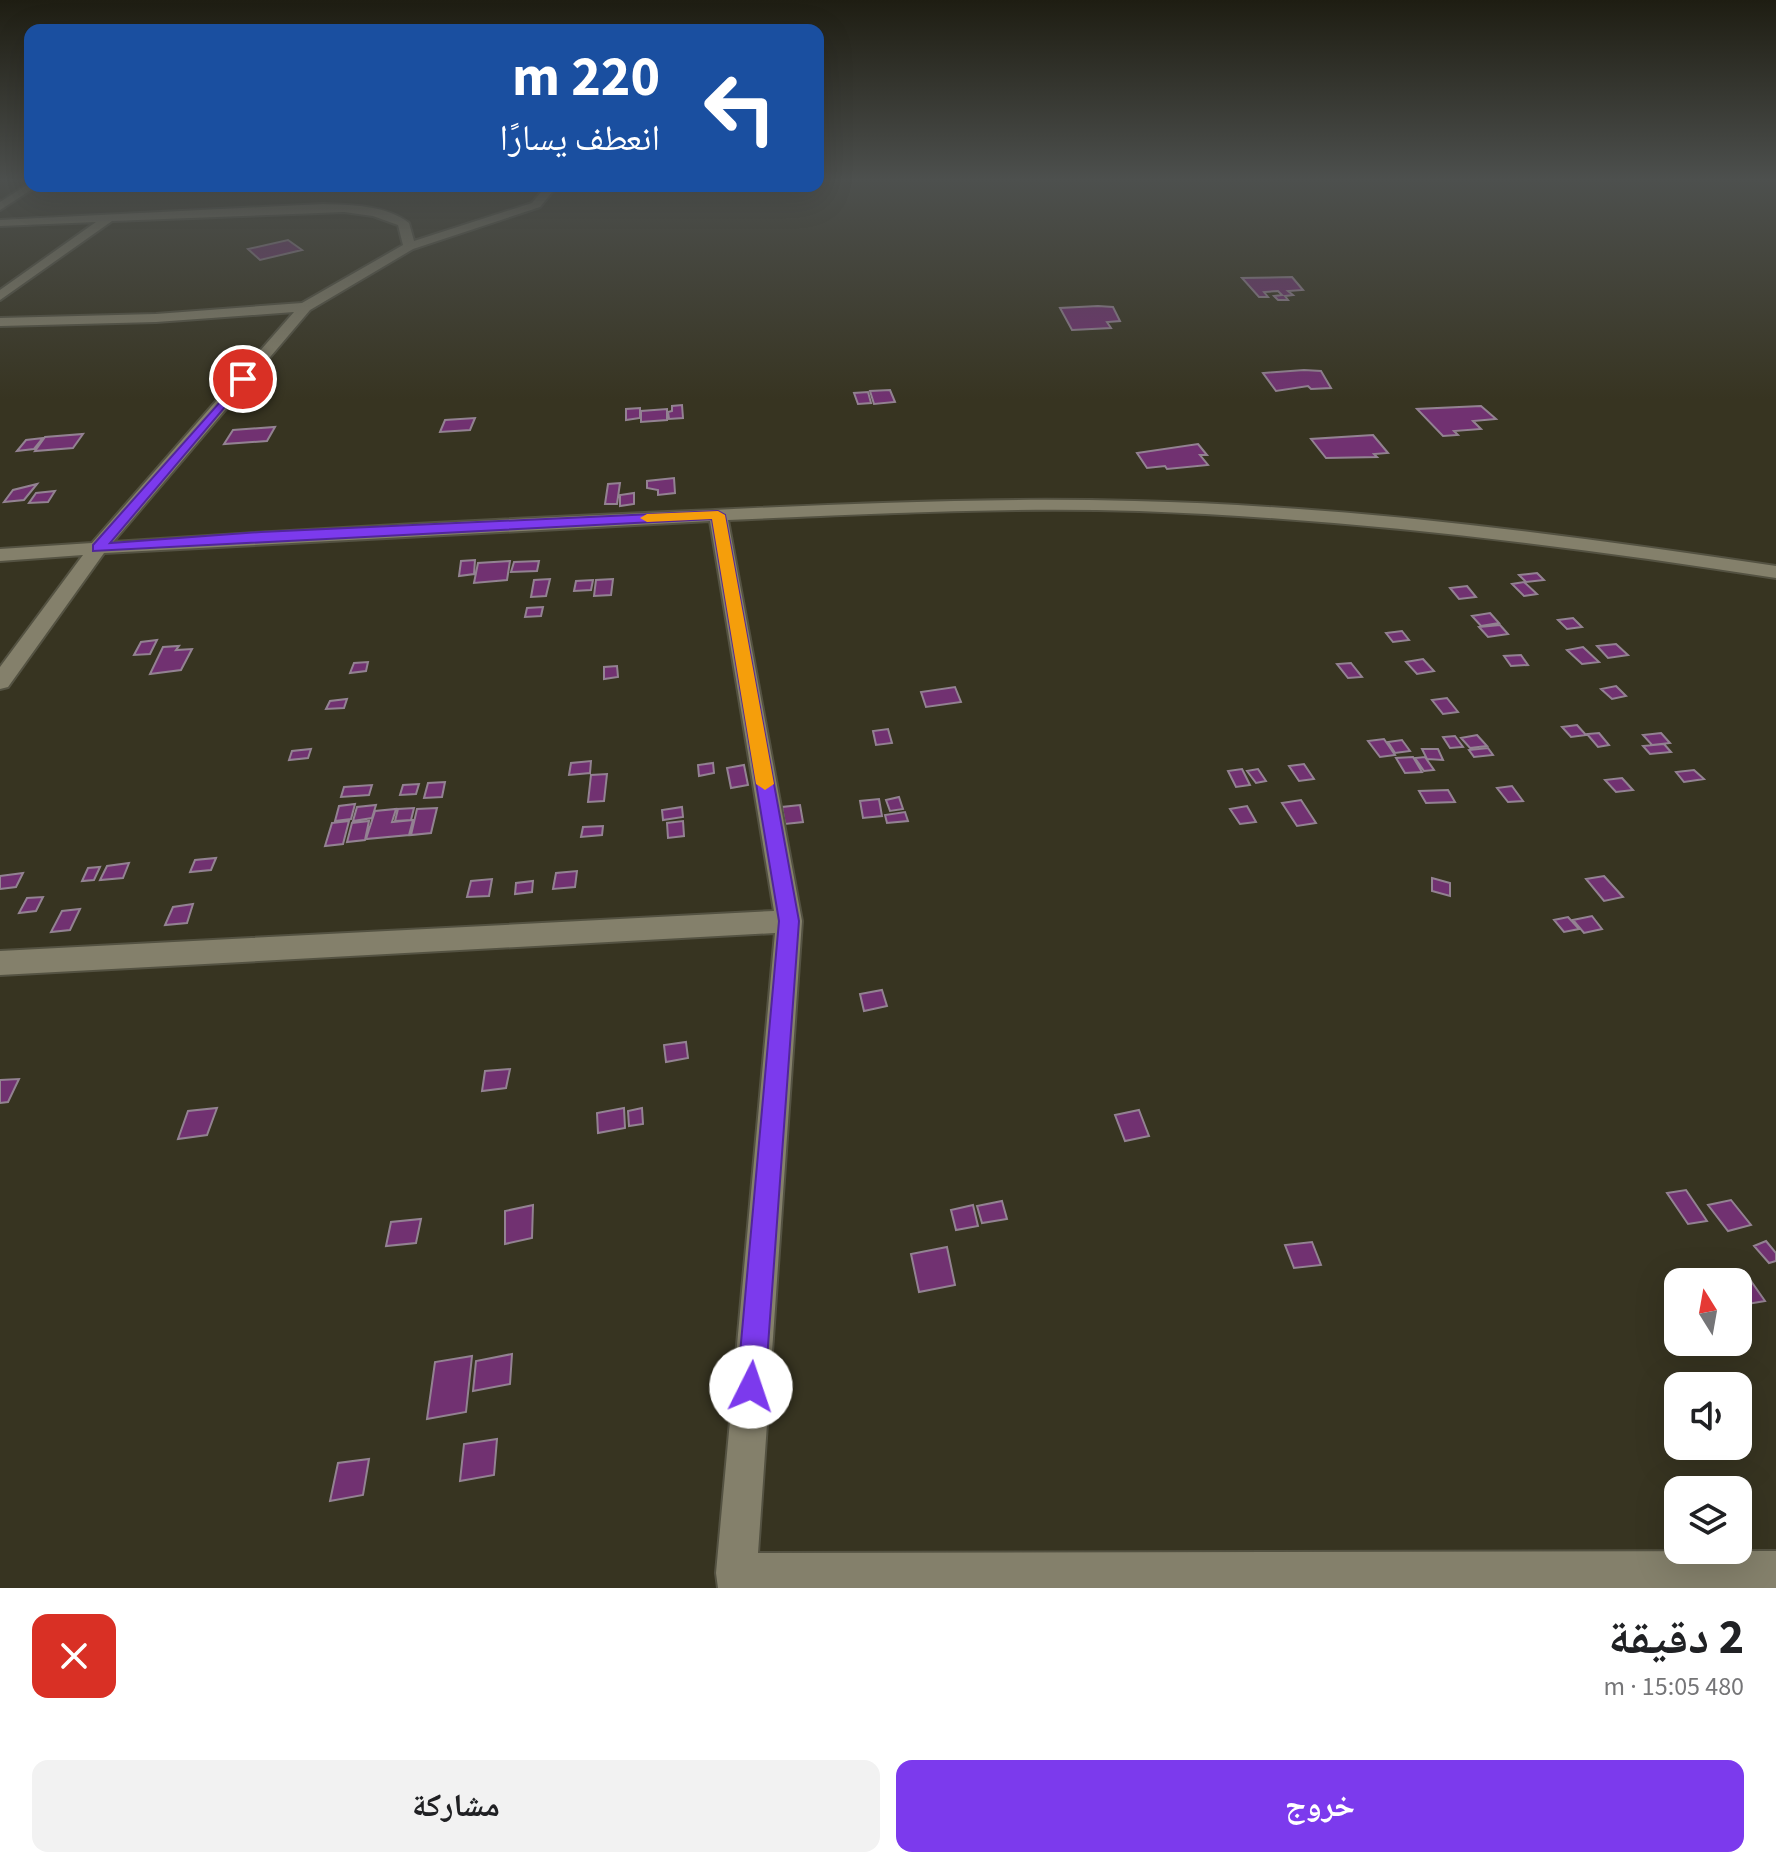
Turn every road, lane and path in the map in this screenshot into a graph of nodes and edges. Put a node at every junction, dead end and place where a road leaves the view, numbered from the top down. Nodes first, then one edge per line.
1 (61, 252) edge
2 (399, 252) edge
3 (0, 296) edge
4 (305, 307) junction
5 (0, 322) edge
6 (718, 515) junction
7 (98, 548) junction
8 (0, 555) edge
9 (1776, 572) edge
10 (0, 682) edge
11 (789, 921) junction
12 (0, 963) edge
13 (1776, 1571) edge
14 (738, 1580) edge

1 - 3 street
2 - 4 street
4 - 5 street
4 - 7 street
6 - 7 street
6 - 9 street
6 - 11 street
7 - 8 street
7 - 10 street
11 - 12 street
11 - 14 street
13 - 14 street

